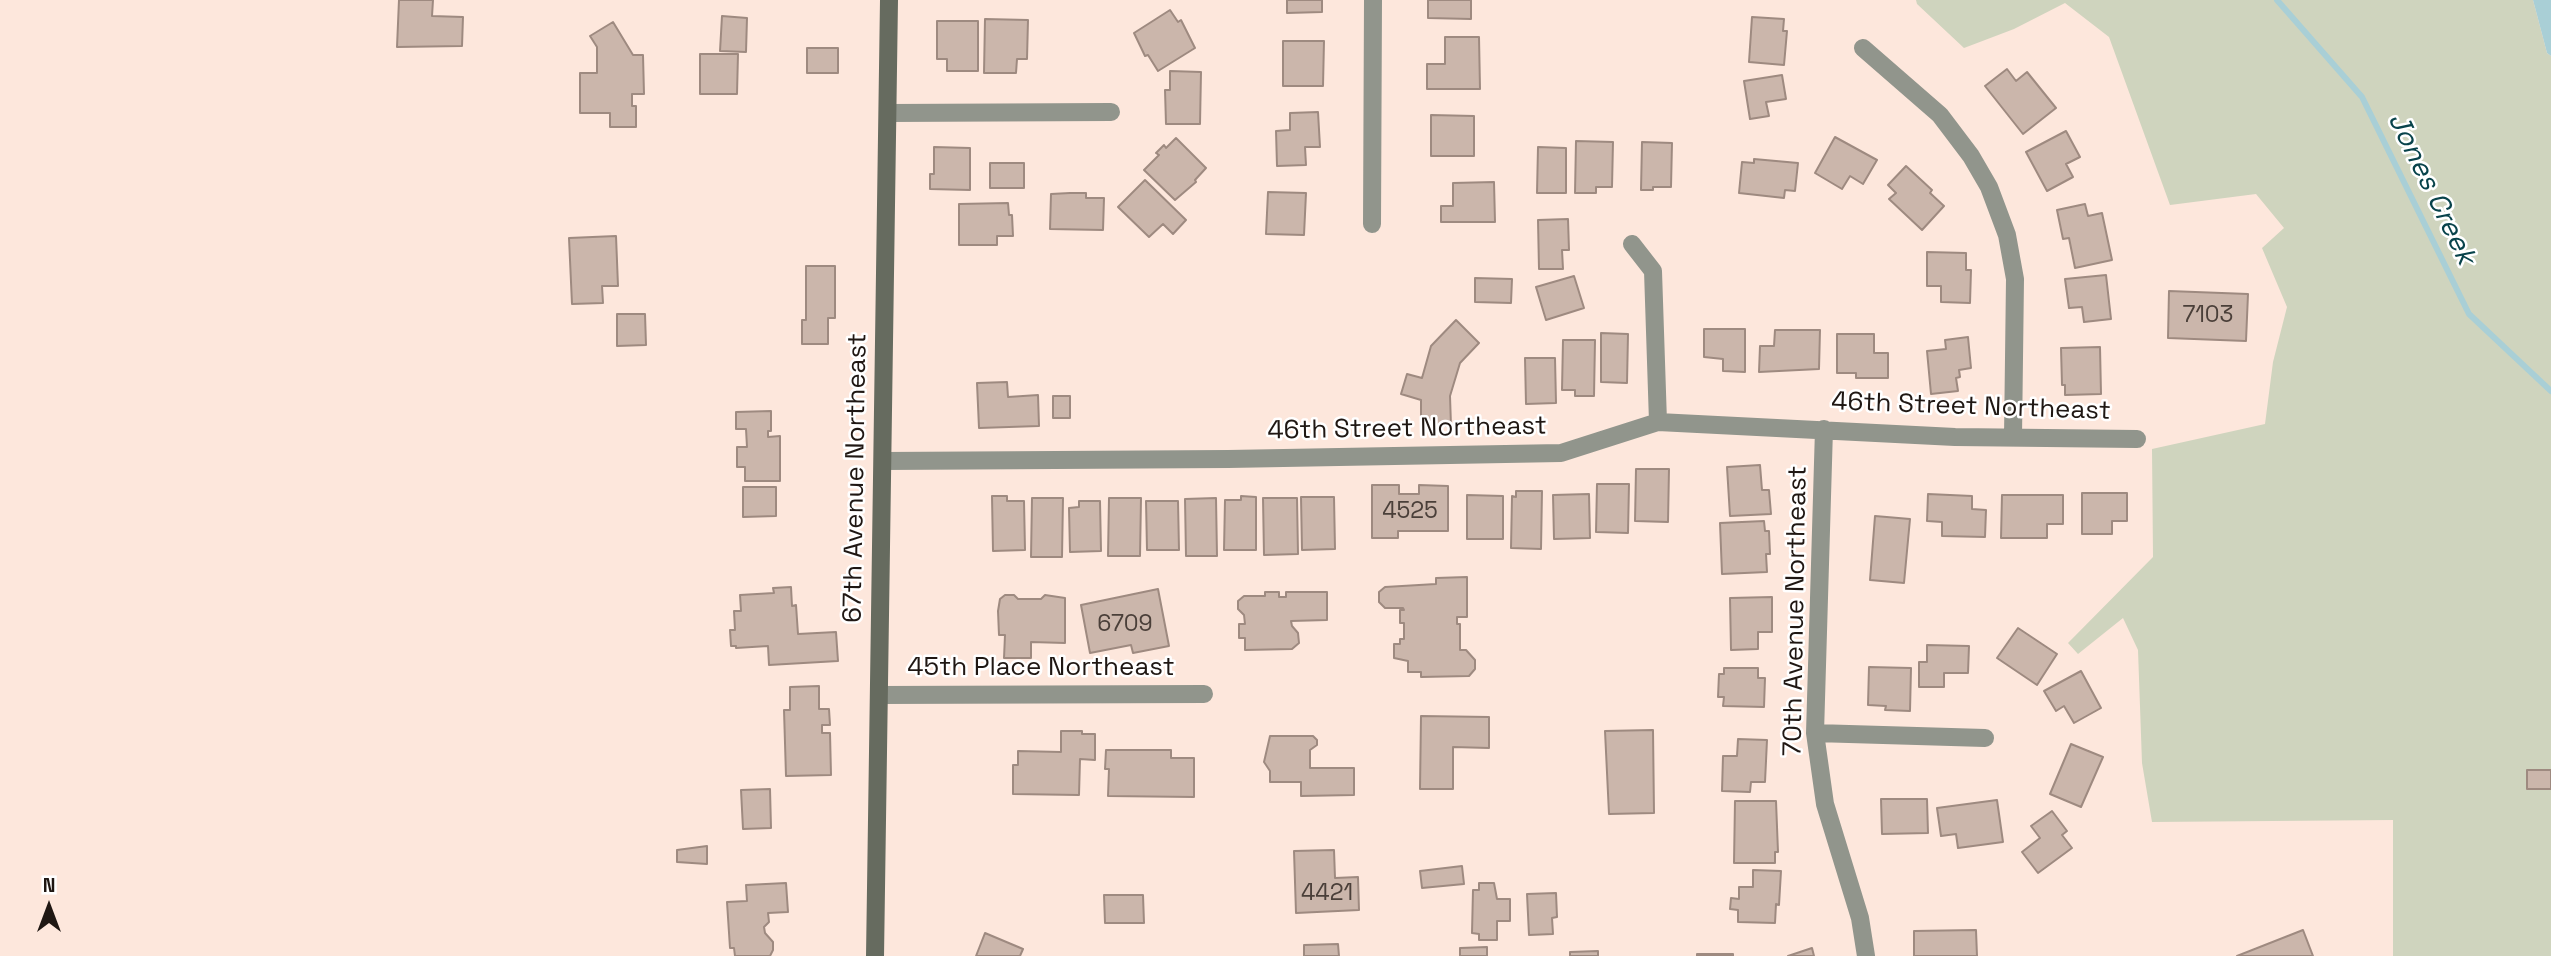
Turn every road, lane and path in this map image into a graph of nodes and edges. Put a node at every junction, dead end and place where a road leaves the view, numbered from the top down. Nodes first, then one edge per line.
1 (889, 0) edge
2 (1373, 0) edge
3 (1863, 48) dead end
4 (1111, 112) dead end
5 (888, 113) junction
6 (1372, 224) dead end
7 (1632, 244) dead end
8 (1658, 422) junction
9 (1824, 429) junction
10 (2013, 437) junction
11 (2137, 439) dead end
12 (883, 461) junction
13 (1204, 694) dead end
14 (879, 695) junction
15 (1815, 733) junction
16 (1985, 738) dead end
17 (875, 956) edge
18 (1867, 956) edge

1 - 5 street, 67th Avenue Northeast
2 - 6 street
3 - 10 street
4 - 5 street
5 - 12 street, 67th Avenue Northeast
7 - 8 street
8 - 9 street, 46th Street Northeast
8 - 12 street, 46th Street Northeast
9 - 10 street, 46th Street Northeast
9 - 15 street, 70th Avenue Northeast
10 - 11 street, 46th Street Northeast
12 - 14 street, 67th Avenue Northeast
13 - 14 street, 45th Place Northeast
14 - 17 street, 67th Avenue Northeast
15 - 16 street
15 - 18 street, 70th Avenue Northeast

